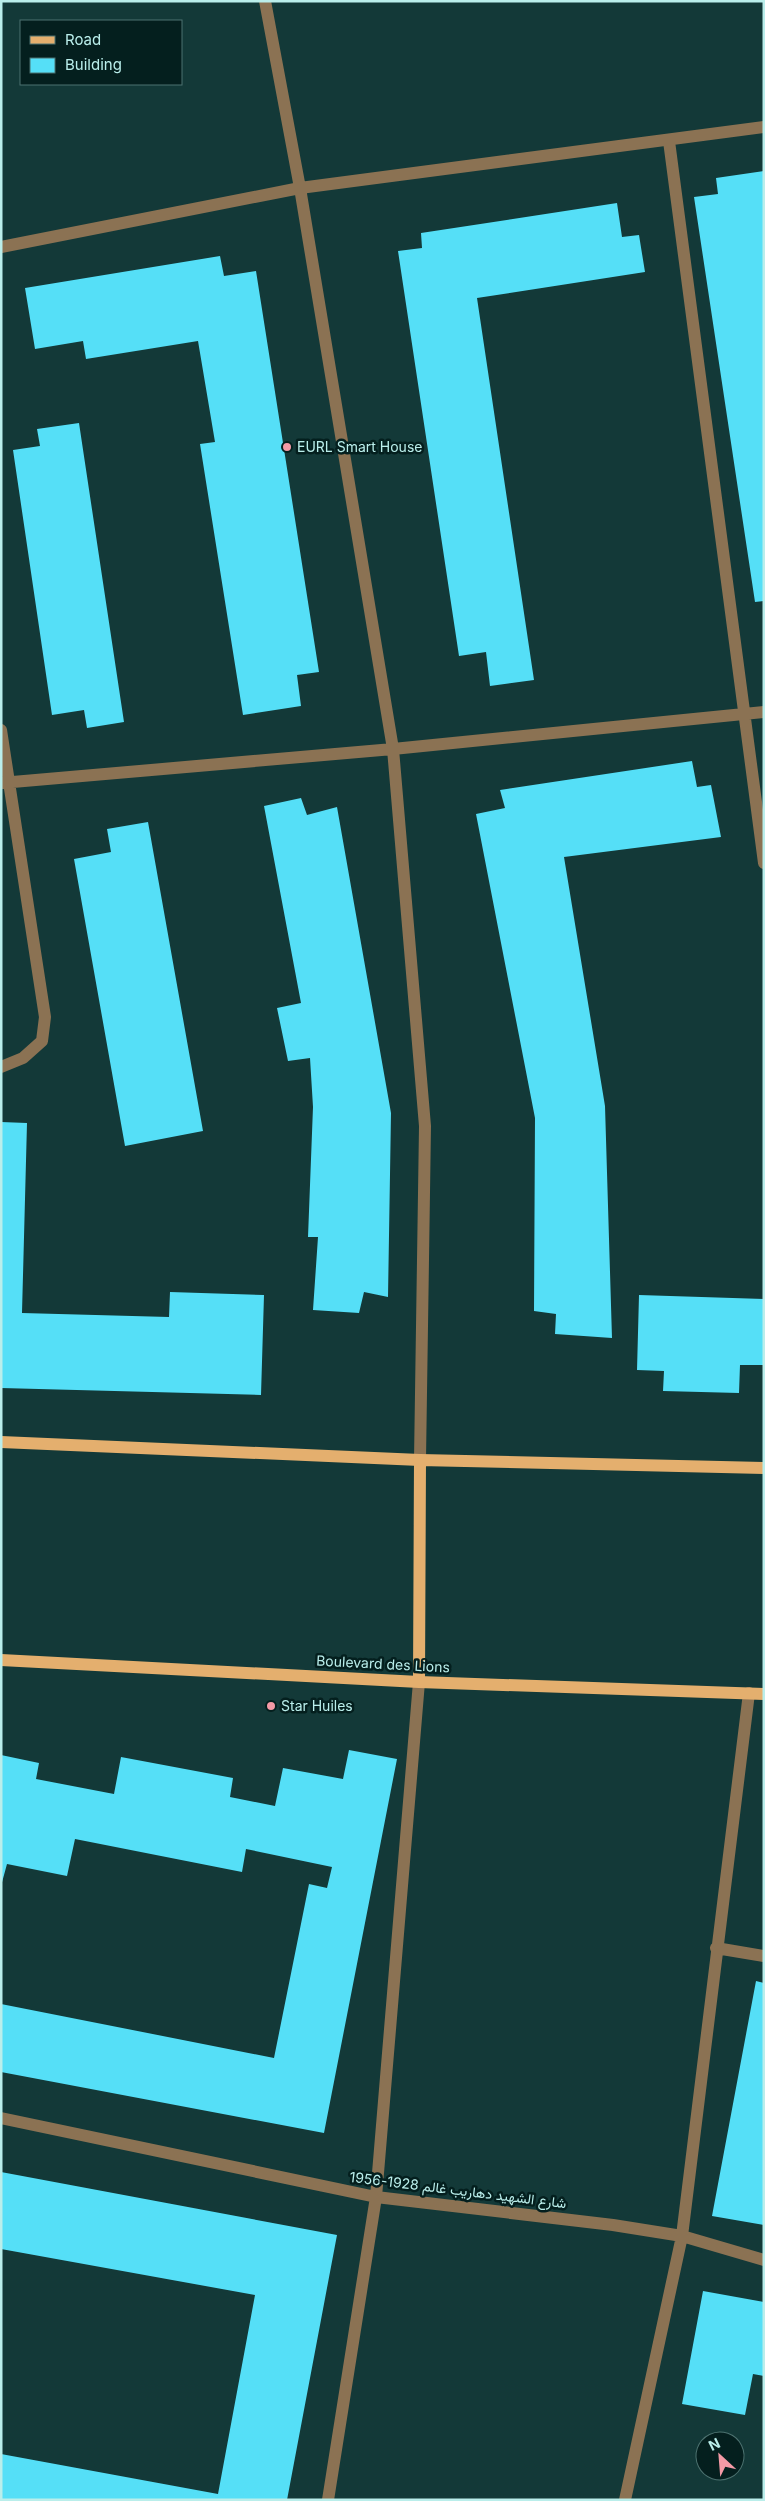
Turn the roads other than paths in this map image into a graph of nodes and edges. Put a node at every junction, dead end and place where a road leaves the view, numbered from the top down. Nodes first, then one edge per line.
1 (265, 1) edge
2 (764, 127) edge
3 (669, 141) junction
4 (300, 188) junction
5 (1, 247) edge
6 (764, 712) edge
7 (745, 714) junction
8 (1, 730) edge
9 (392, 745) junction
10 (6, 782) edge
11 (764, 863) edge
12 (1, 1067) edge
13 (1, 1442) edge
14 (420, 1460) junction
15 (764, 1468) edge
16 (1, 1660) edge
17 (419, 1682) junction
18 (749, 1693) junction
19 (764, 1694) edge
20 (716, 1948) junction
21 (764, 1956) edge
22 (1, 2118) edge
23 (376, 2197) junction
24 (682, 2236) junction
25 (764, 2260) edge
26 (328, 2500) edge
27 (625, 2500) edge

1 - 4 street
2 - 3 street
3 - 4 street
3 - 7 street
4 - 5 street
4 - 9 street
6 - 7 street
7 - 9 street
7 - 11 street
8 - 10 street
9 - 10 street
9 - 14 street
10 - 12 street
13 - 14 main road
14 - 15 main road
14 - 17 main road
16 - 17 main road, Boulevard des Lions
17 - 18 main road, Boulevard des Lions
17 - 23 street
18 - 19 main road, Boulevard des Lions
18 - 20 street
20 - 21 street
20 - 24 street
22 - 23 street, شارع الشهيد دهاريب غالم 1928-1956
23 - 24 street, شارع الشهيد دهاريب غالم 1928-1956
23 - 26 street
24 - 25 street, شارع الشهيد دهاريب غالم 1928-1956
24 - 27 street

